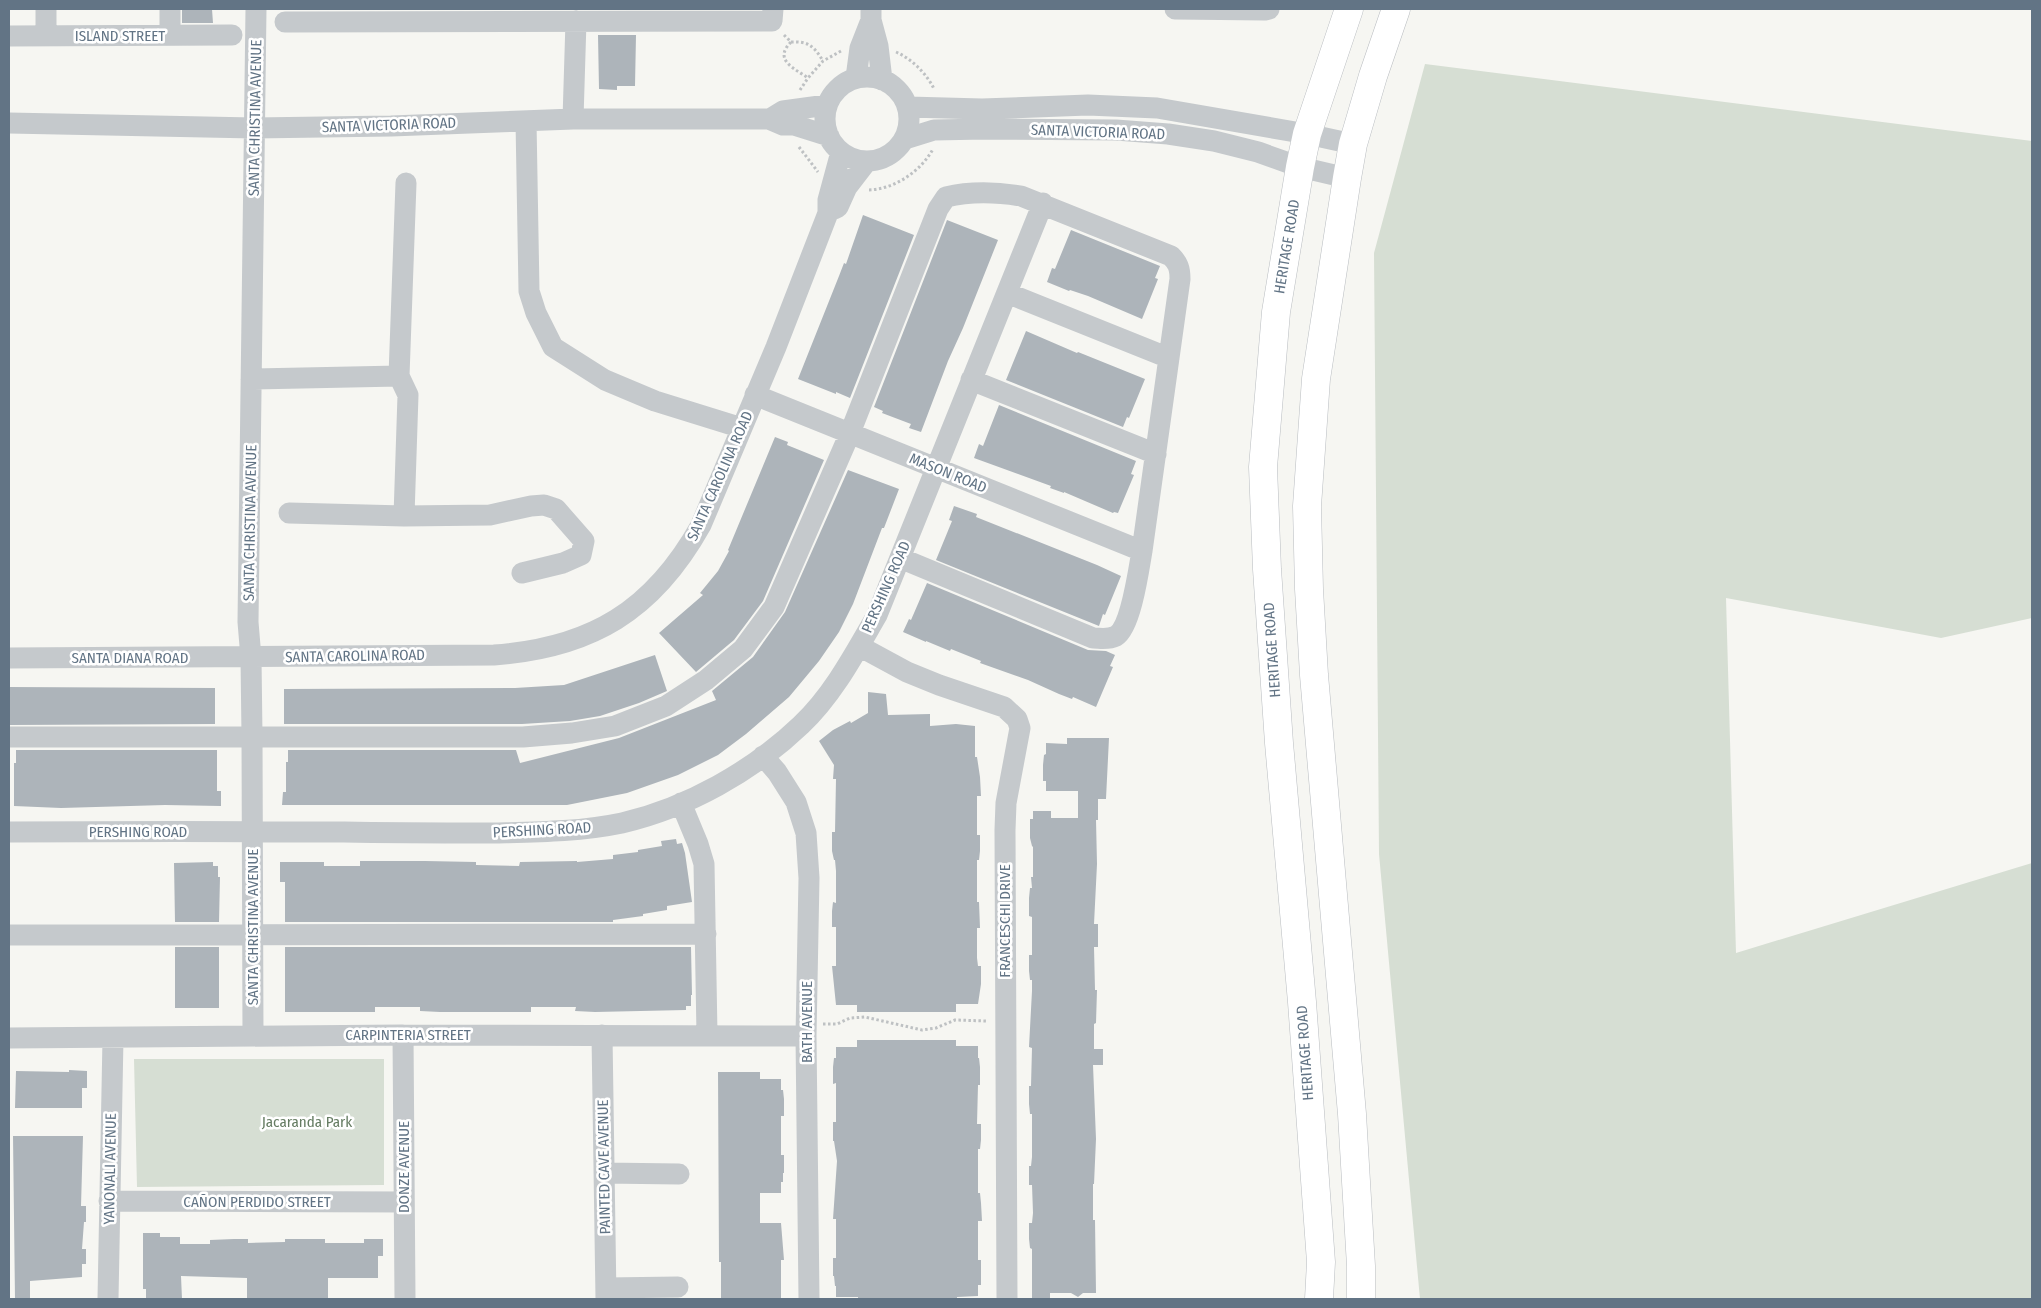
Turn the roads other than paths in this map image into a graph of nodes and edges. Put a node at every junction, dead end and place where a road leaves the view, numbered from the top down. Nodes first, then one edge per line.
1 (46, 9) edge
2 (170, 9) edge
3 (256, 9) edge
4 (1175, 9) edge
5 (1268, 9) edge
6 (1349, 9) edge
7 (1396, 9) edge
8 (871, 14) edge
9 (343, 15) edge
10 (485, 15) edge
11 (636, 15) edge
12 (772, 15) edge
13 (284, 22) dead end
14 (576, 22) junction
15 (170, 35) junction
16 (232, 35) dead end
17 (9, 36) edge
18 (46, 36) junction
19 (856, 78) junction
20 (882, 80) junction
21 (827, 105) junction
22 (908, 107) junction
23 (573, 119) junction
24 (769, 119) junction
25 (526, 121) junction
26 (9, 123) edge
27 (254, 128) junction
28 (1307, 134) junction
29 (904, 138) junction
30 (835, 144) junction
31 (1353, 144) junction
32 (867, 161) junction
33 (1300, 167) junction
34 (1346, 178) junction
35 (406, 183) dead end
36 (1043, 204) junction
37 (828, 213) junction
38 (1006, 293) junction
39 (1169, 358) junction
40 (400, 376) junction
41 (251, 379) junction
42 (971, 380) junction
43 (755, 395) junction
44 (742, 428) junction
45 (850, 433) junction
46 (1156, 454) junction
47 (936, 468) junction
48 (289, 513) dead end
49 (404, 516) junction
50 (1142, 550) junction
51 (900, 558) junction
52 (522, 573) dead end
53 (859, 646) junction
54 (9, 658) edge
55 (251, 658) junction
56 (252, 736) junction
57 (9, 737) edge
58 (763, 756) junction
59 (682, 803) junction
60 (253, 831) junction
61 (9, 832) edge
62 (706, 934) junction
63 (9, 935) edge
64 (253, 935) junction
65 (806, 1029) junction
66 (403, 1035) junction
67 (602, 1035) junction
68 (707, 1035) junction
69 (253, 1036) junction
70 (9, 1038) edge
71 (113, 1038) junction
72 (604, 1173) junction
73 (679, 1174) dead end
74 (109, 1201) junction
75 (404, 1202) junction
76 (678, 1287) dead end
77 (606, 1294) edge
78 (108, 1299) edge
79 (405, 1299) edge
80 (809, 1299) edge
81 (1007, 1299) edge
82 (1319, 1299) edge
83 (1360, 1299) edge

1 - 18 street
2 - 15 street
3 - 27 street, SANTA CHRISTINA AVENUE
4 - 5 street
6 - 28 main road, HERITAGE ROAD
7 - 31 main road
8 - 19 street
8 - 20 street
9 - 10 street
9 - 13 street
10 - 14 street
11 - 12 street
11 - 14 street
14 - 23 street
15 - 16 street, ISLAND STREET
15 - 18 street, ISLAND STREET
17 - 18 street, ISLAND STREET
19 - 20 street
19 - 21 street
20 - 22 street
21 - 24 street, SANTA VICTORIA ROAD
21 - 30 street
22 - 28 street, SANTA VICTORIA ROAD
22 - 29 street
23 - 24 street, SANTA VICTORIA ROAD
23 - 25 street, SANTA VICTORIA ROAD
24 - 30 street, SANTA VICTORIA ROAD
25 - 27 street, SANTA VICTORIA ROAD
25 - 44 street
26 - 27 street, SANTA VICTORIA ROAD
27 - 41 street, SANTA CHRISTINA AVENUE
28 - 31 street, SANTA VICTORIA ROAD
28 - 33 main road, HERITAGE ROAD
29 - 32 street
29 - 33 street, SANTA VICTORIA ROAD
30 - 32 street
30 - 37 street, SANTA CAROLINA ROAD
31 - 34 main road
32 - 37 street, SANTA CAROLINA ROAD
33 - 34 street, SANTA VICTORIA ROAD
33 - 82 main road, HERITAGE ROAD
34 - 83 main road
35 - 40 street
36 - 38 street, PERSHING ROAD
36 - 39 street
36 - 45 street
37 - 43 street, SANTA CAROLINA ROAD
38 - 39 street
38 - 42 street, PERSHING ROAD
39 - 46 street
40 - 41 street
40 - 49 street
41 - 55 street, SANTA CHRISTINA AVENUE
42 - 46 street
42 - 47 street, PERSHING ROAD
43 - 44 street, SANTA CAROLINA ROAD
43 - 45 street, MASON ROAD
44 - 55 street, SANTA CAROLINA ROAD
45 - 47 street, MASON ROAD
45 - 56 street
46 - 50 street
47 - 50 street, MASON ROAD
47 - 51 street, PERSHING ROAD
48 - 49 street
49 - 52 street
50 - 51 street
51 - 53 street, PERSHING ROAD
53 - 58 street, PERSHING ROAD
53 - 81 street, FRANCESCHI DRIVE
54 - 55 street, SANTA DIANA ROAD
55 - 56 street, SANTA CHRISTINA AVENUE
56 - 57 street
56 - 60 street, SANTA CHRISTINA AVENUE
58 - 59 street, PERSHING ROAD
58 - 65 street, BATH AVENUE
59 - 60 street, PERSHING ROAD
59 - 62 street
60 - 61 street, PERSHING ROAD
60 - 64 street, SANTA CHRISTINA AVENUE
62 - 64 street
62 - 68 street
63 - 64 street
64 - 69 street, SANTA CHRISTINA AVENUE
65 - 68 street, CARPINTERIA STREET
65 - 80 street, BATH AVENUE
66 - 67 street, CARPINTERIA STREET
66 - 69 street, CARPINTERIA STREET
66 - 75 street, DONZE AVENUE
67 - 68 street, CARPINTERIA STREET
67 - 72 street, PAINTED CAVE AVENUE
69 - 71 street, CARPINTERIA STREET
70 - 71 street, CARPINTERIA STREET
71 - 74 street, YANONALI AVENUE
72 - 73 street
72 - 77 street, PAINTED CAVE AVENUE
74 - 75 street, CAÑON PERDIDO STREET
74 - 78 street, YANONALI AVENUE
75 - 79 street, DONZE AVENUE
76 - 77 street

